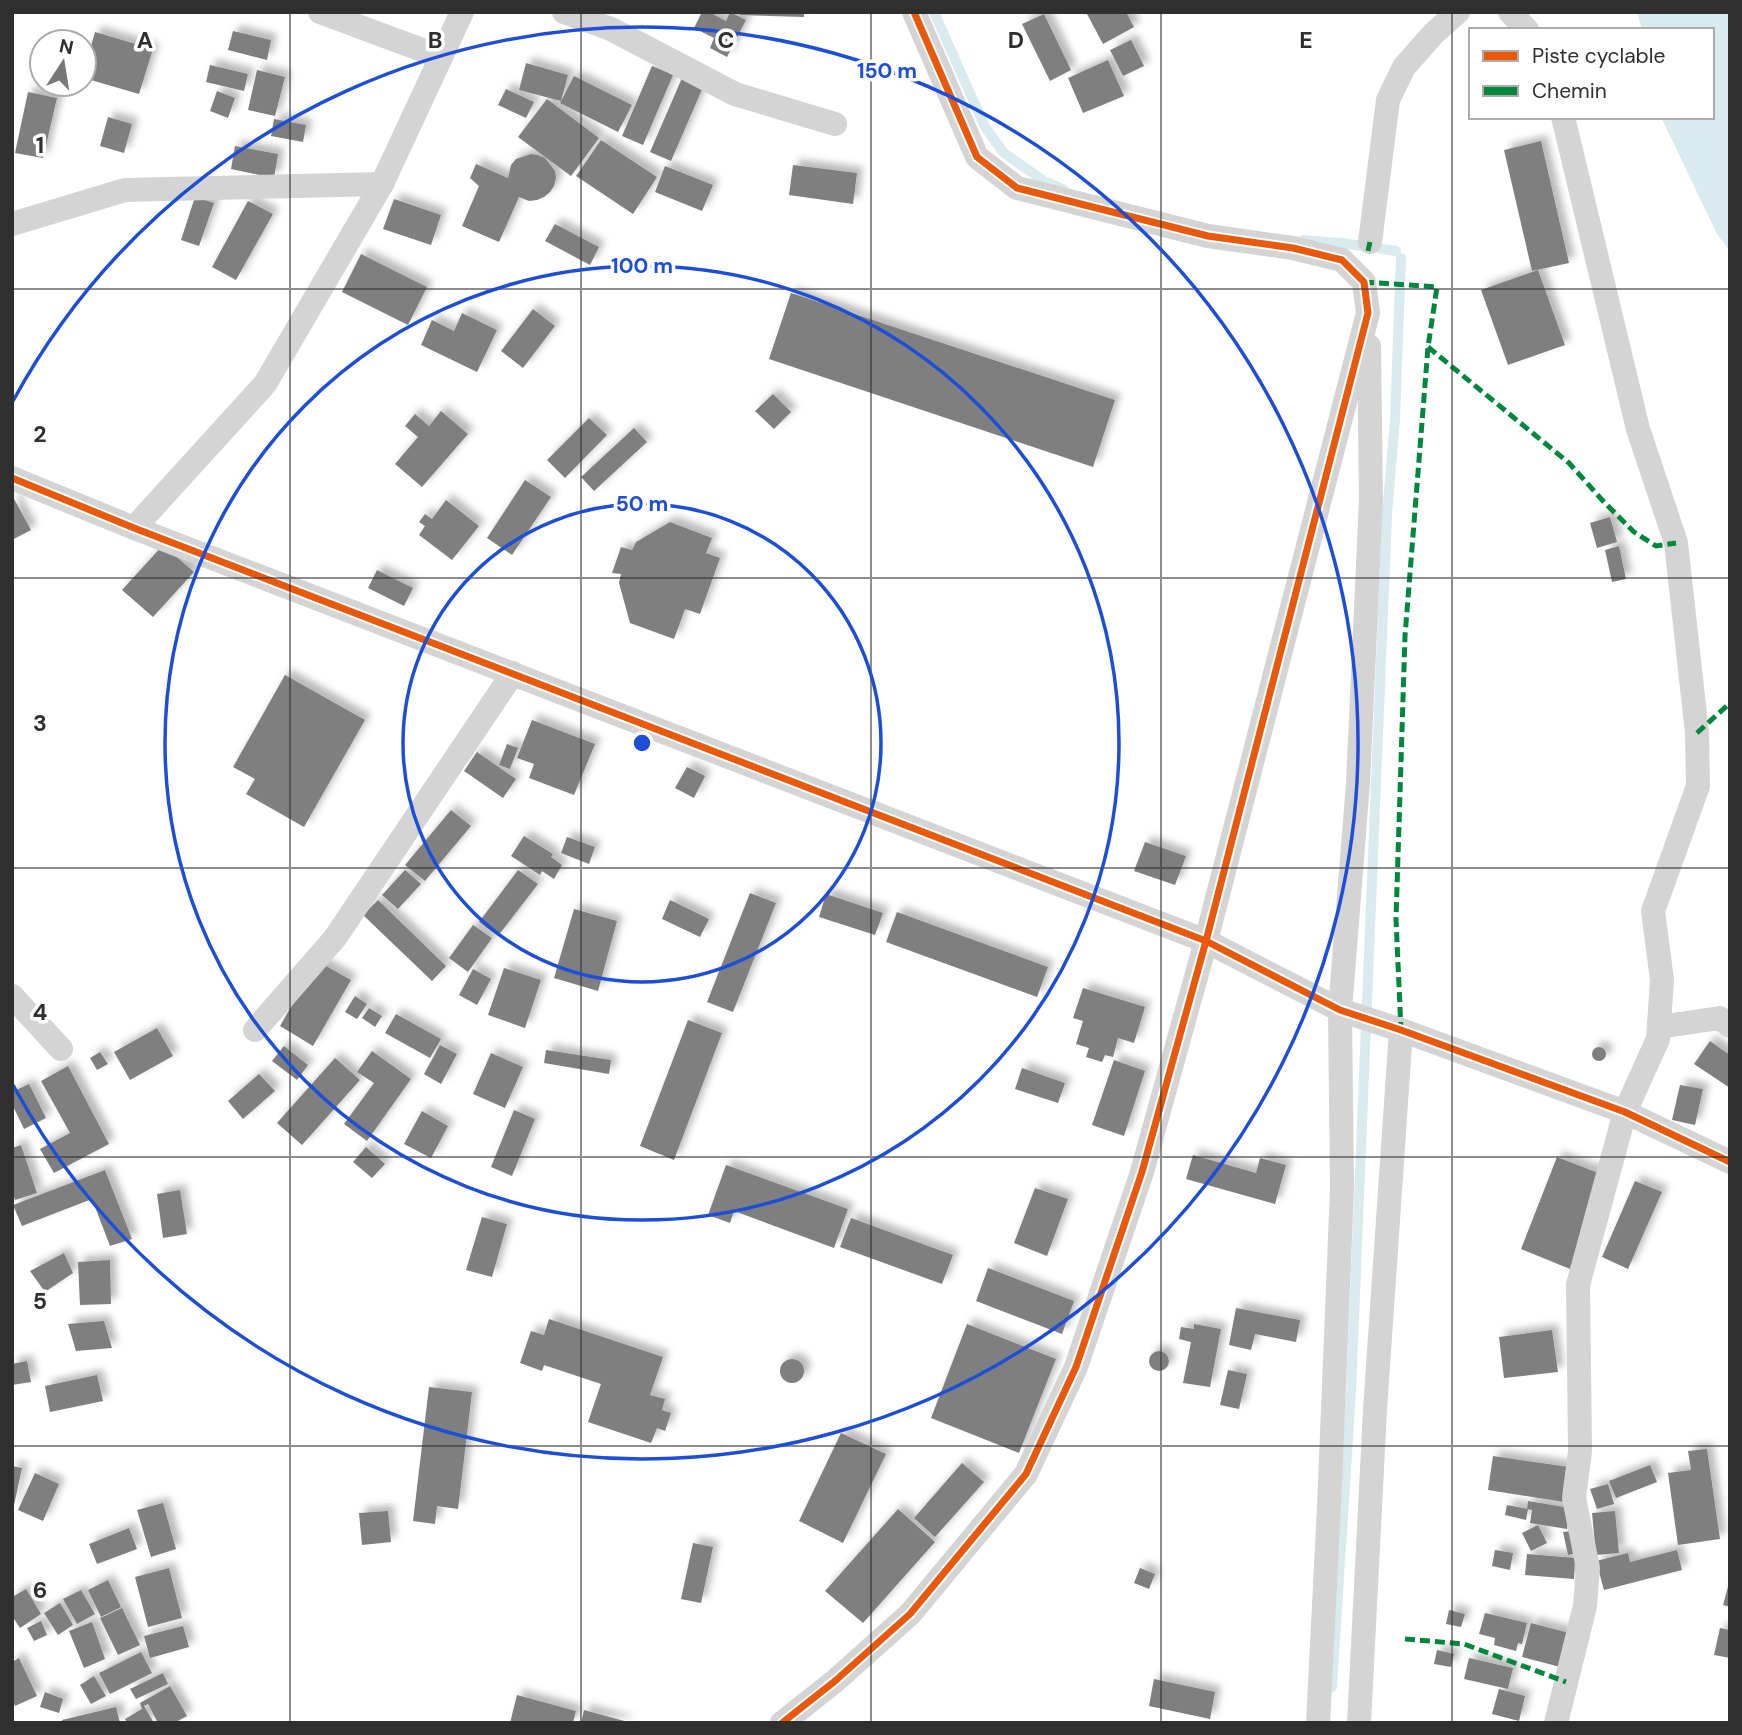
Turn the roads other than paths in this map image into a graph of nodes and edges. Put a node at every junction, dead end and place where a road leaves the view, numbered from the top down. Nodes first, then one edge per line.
1 (320, 12) edge
2 (462, 12) edge
3 (564, 12) edge
4 (914, 12) edge
5 (1458, 12) edge
6 (1510, 12) edge
7 (1525, 28) edge
8 (441, 57) junction
9 (1563, 119) edge
10 (835, 124) dead end
11 (382, 184) junction
12 (12, 225) edge
13 (1364, 282) junction
14 (1368, 313) junction
15 (12, 478) edge
16 (134, 528) junction
17 (513, 673) junction
18 (1206, 941) junction
19 (12, 996) edge
20 (1340, 1010) junction
21 (1730, 1026) edge
22 (1659, 1027) junction
23 (255, 1030) dead end
24 (1401, 1030) junction
25 (61, 1049) dead end
26 (1625, 1112) junction
27 (1730, 1162) edge
28 (782, 1723) edge
29 (1318, 1723) edge
30 (1359, 1723) edge
31 (1556, 1723) edge

1 - 8 street
2 - 8 street
3 - 10 street
4 - 13 street
5 - 13 street
6 - 7 street
8 - 11 street
9 - 22 street
11 - 12 street
11 - 16 street
13 - 14 street
14 - 18 street
14 - 20 street
15 - 16 street
16 - 17 street
17 - 18 street
17 - 23 street
18 - 20 street
18 - 28 street
19 - 25 street
20 - 24 street
20 - 29 street
21 - 22 street
22 - 26 street
24 - 26 street
24 - 30 street
26 - 27 street
26 - 31 street

